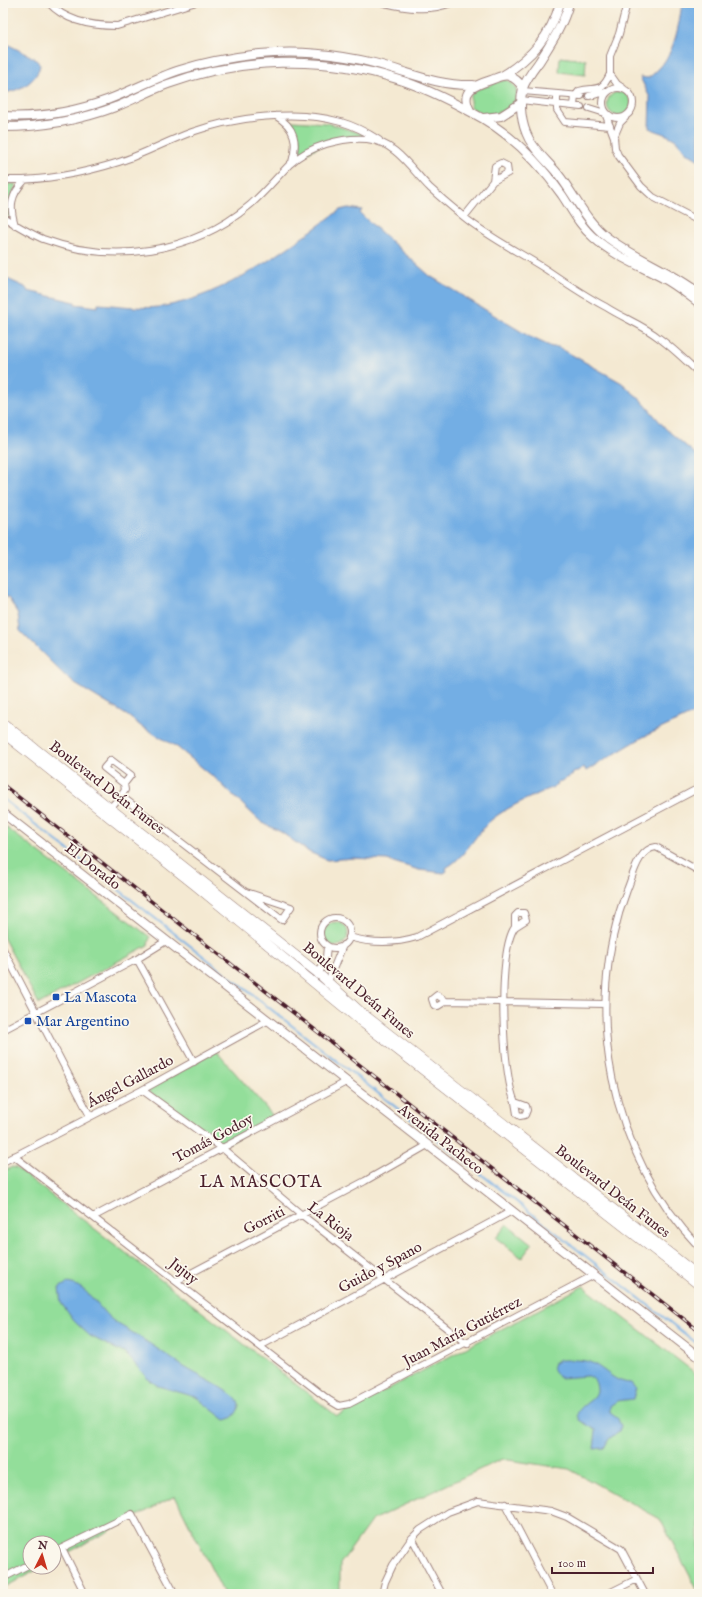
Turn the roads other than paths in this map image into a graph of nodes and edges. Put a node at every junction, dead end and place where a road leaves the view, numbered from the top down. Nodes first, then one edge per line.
1 (49, 3) edge
2 (193, 3) edge
3 (384, 3) edge
4 (451, 3) edge
5 (560, 3) edge
6 (569, 3) edge
7 (627, 3) edge
8 (610, 74) junction
9 (502, 76) junction
10 (474, 85) junction
11 (603, 86) junction
12 (624, 89) junction
13 (523, 90) junction
14 (607, 92) junction
15 (557, 94) junction
16 (578, 96) junction
17 (589, 96) dead end
18 (521, 102) junction
19 (556, 105) junction
20 (588, 108) dead end
21 (471, 112) junction
22 (605, 112) junction
23 (3, 116) edge
24 (275, 116) junction
25 (626, 116) junction
26 (484, 118) junction
27 (610, 126) junction
28 (3, 127) edge
29 (614, 137) junction
30 (384, 143) junction
31 (292, 162) junction
32 (3, 180) edge
33 (24, 181) junction
34 (493, 181) dead end
35 (3, 217) edge
36 (464, 217) junction
37 (699, 221) edge
38 (15, 225) junction
39 (699, 293) edge
40 (699, 303) edge
41 (699, 373) edge
42 (3, 723) edge
43 (3, 733) edge
44 (699, 781) edge
45 (124, 784) dead end
46 (698, 789) edge
47 (121, 796) junction
48 (111, 807) junction
49 (3, 813) edge
50 (699, 871) edge
51 (246, 892) junction
52 (515, 926) dead end
53 (349, 937) junction
54 (166, 941) junction
55 (343, 945) junction
56 (327, 946) junction
57 (3, 949) edge
58 (137, 958) junction
59 (317, 977) junction
60 (326, 985) junction
61 (446, 1001) dead end
62 (504, 1002) junction
63 (605, 1004) junction
64 (36, 1012) junction
65 (267, 1021) junction
66 (3, 1030) edge
67 (194, 1062) junction
68 (346, 1082) junction
69 (142, 1090) junction
70 (515, 1102) dead end
71 (90, 1116) junction
72 (426, 1146) junction
73 (222, 1148) junction
74 (14, 1156) junction
75 (3, 1162) edge
76 (512, 1211) junction
77 (302, 1215) junction
78 (93, 1217) junction
79 (699, 1246) edge
80 (594, 1275) junction
81 (699, 1276) edge
82 (384, 1279) junction
83 (176, 1281) junction
84 (699, 1285) edge
85 (467, 1344) junction
86 (260, 1346) junction
87 (699, 1357) edge
88 (339, 1406) joint
89 (505, 1504) junction
90 (412, 1538) junction
91 (62, 1548) joint
92 (22, 1568) edge
93 (3, 1578) edge
94 (637, 1579) junction
95 (85, 1594) edge
96 (175, 1594) edge
97 (382, 1594) edge
98 (442, 1594) edge
99 (552, 1594) edge
100 (607, 1594) edge
101 (645, 1594) edge

1 - 2 street
3 - 4 street
5 - 9 street
6 - 13 street
7 - 8 street
8 - 11 street
8 - 12 street
9 - 10 street
9 - 13 street
10 - 21 street
10 - 23 street
11 - 14 street
11 - 16 street
12 - 14 street
12 - 25 street
13 - 15 street
13 - 18 street
14 - 17 street
14 - 22 street
15 - 16 street
15 - 19 street
16 - 19 street
18 - 19 street
18 - 26 street
18 - 39 street
19 - 27 street
20 - 22 street
21 - 26 street
21 - 28 street
22 - 25 street
22 - 27 street
24 - 30 street
24 - 31 street
24 - 33 street
25 - 29 street
26 - 40 street
27 - 29 street
29 - 37 street
30 - 31 street
30 - 36 street
31 - 38 street
32 - 33 street
33 - 38 street
34 - 36 street
35 - 38 street
36 - 41 street
42 - 48 main road, Boulevard Deán Funes
43 - 59 main road, Boulevard Deán Funes
44 - 46 street
45 - 47 street
46 - 53 street
47 - 48 street
47 - 51 street
48 - 59 main road, Boulevard Deán Funes
49 - 54 street, El Dorado
50 - 63 street
51 - 51 street
52 - 62 street
53 - 55 street
53 - 56 street
54 - 58 street
54 - 65 street, Avenida Pacheco
55 - 56 street
55 - 60 street
56 - 59 street
57 - 64 street
58 - 64 street
58 - 67 street
59 - 60 main road, Boulevard Deán Funes
60 - 81 main road, Boulevard Deán Funes
60 - 84 main road, Boulevard Deán Funes
61 - 62 street
62 - 63 street
62 - 70 street
63 - 79 street
64 - 66 street
64 - 71 street
65 - 67 street, Ángel Gallardo
65 - 68 street, Avenida Pacheco
67 - 69 street, Ángel Gallardo
68 - 72 street, Avenida Pacheco
68 - 73 street, Tomás Godoy
69 - 71 street, Ángel Gallardo
69 - 73 street, La Rioja
71 - 74 street, Ángel Gallardo
72 - 76 street, Avenida Pacheco
72 - 77 street, Gorriti
73 - 77 street, La Rioja
73 - 78 street, Tomás Godoy
74 - 75 street, Ángel Gallardo
74 - 78 street, Jujuy
76 - 80 street, Avenida Pacheco
76 - 82 street, Guido y Spano
77 - 82 street, La Rioja
77 - 83 street, Gorriti
78 - 83 street, Jujuy
80 - 85 street, Juan María Gutiérrez
80 - 87 street, Avenida Pacheco
82 - 85 street, La Rioja
82 - 86 street, Guido y Spano
83 - 86 street, Jujuy
85 - 88 street, Juan María Gutiérrez
86 - 88 street, Jujuy
89 - 90 street
89 - 94 street
89 - 99 street
90 - 97 street
90 - 98 street
91 - 95 street
91 - 96 street
92 - 93 street
94 - 100 street
94 - 101 street

